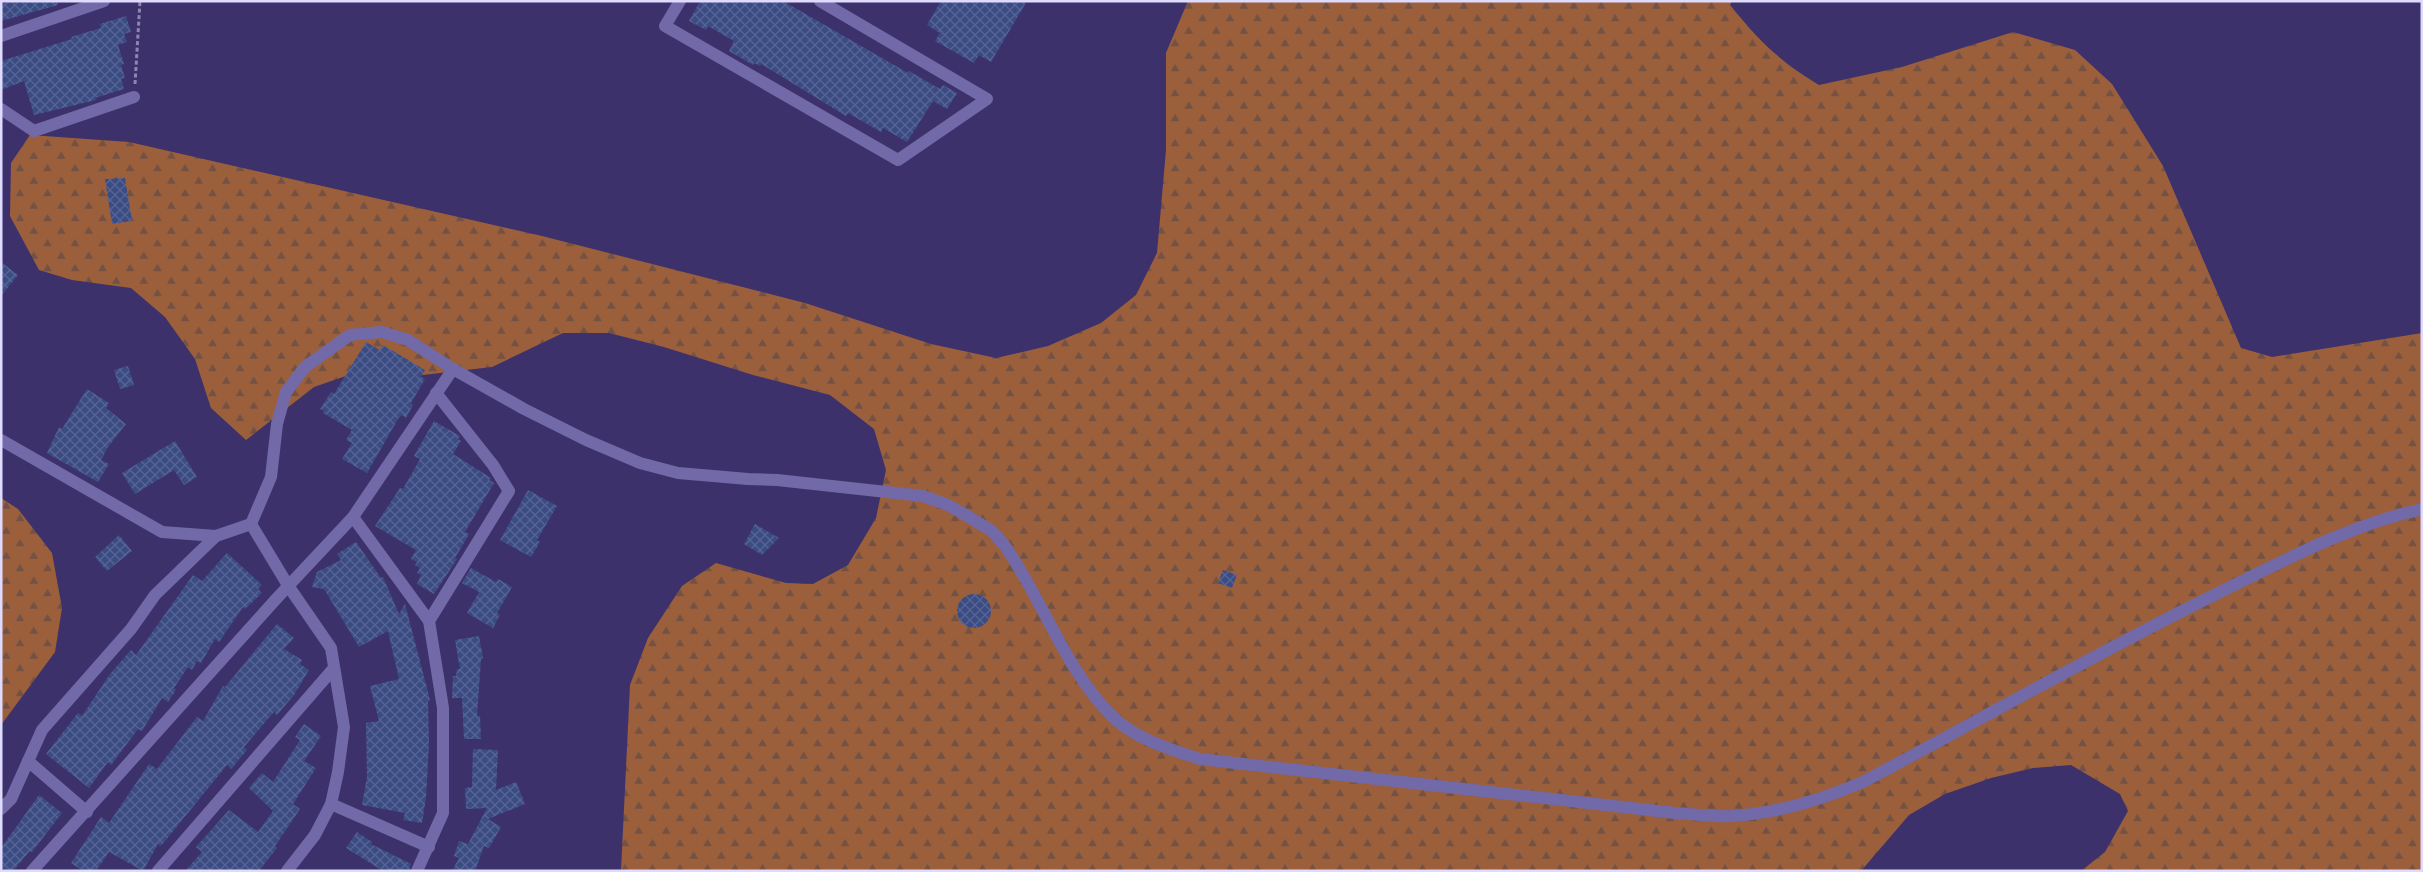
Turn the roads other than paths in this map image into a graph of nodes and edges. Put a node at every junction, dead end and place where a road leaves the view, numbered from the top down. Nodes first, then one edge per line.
1 (104, 1) edge
2 (680, 1) edge
3 (820, 1) edge
4 (1, 36) edge
5 (134, 97) road end
6 (1, 109) edge
7 (453, 369) junction
8 (436, 393) junction
9 (1, 440) edge
10 (2422, 509) edge
11 (353, 517) junction
12 (251, 524) junction
13 (216, 536) junction
14 (289, 586) junction
15 (429, 620) junction
16 (334, 668) junction
17 (28, 761) junction
18 (331, 804) junction
19 (1, 809) edge
20 (86, 812) junction
21 (429, 847) junction
22 (32, 871) edge
23 (158, 871) edge
24 (287, 871) edge
25 (417, 871) edge

1 - 4 street
2 - 3 street
5 - 6 street
7 - 8 street
7 - 10 street
7 - 12 street
8 - 11 street
8 - 15 street
9 - 13 street
11 - 14 street
11 - 15 street
12 - 13 street
12 - 14 street
13 - 17 street
14 - 16 street
14 - 20 street
15 - 21 street
16 - 18 street
16 - 23 street
17 - 19 street
17 - 20 street
18 - 21 street
18 - 24 street
20 - 22 street
21 - 25 street

